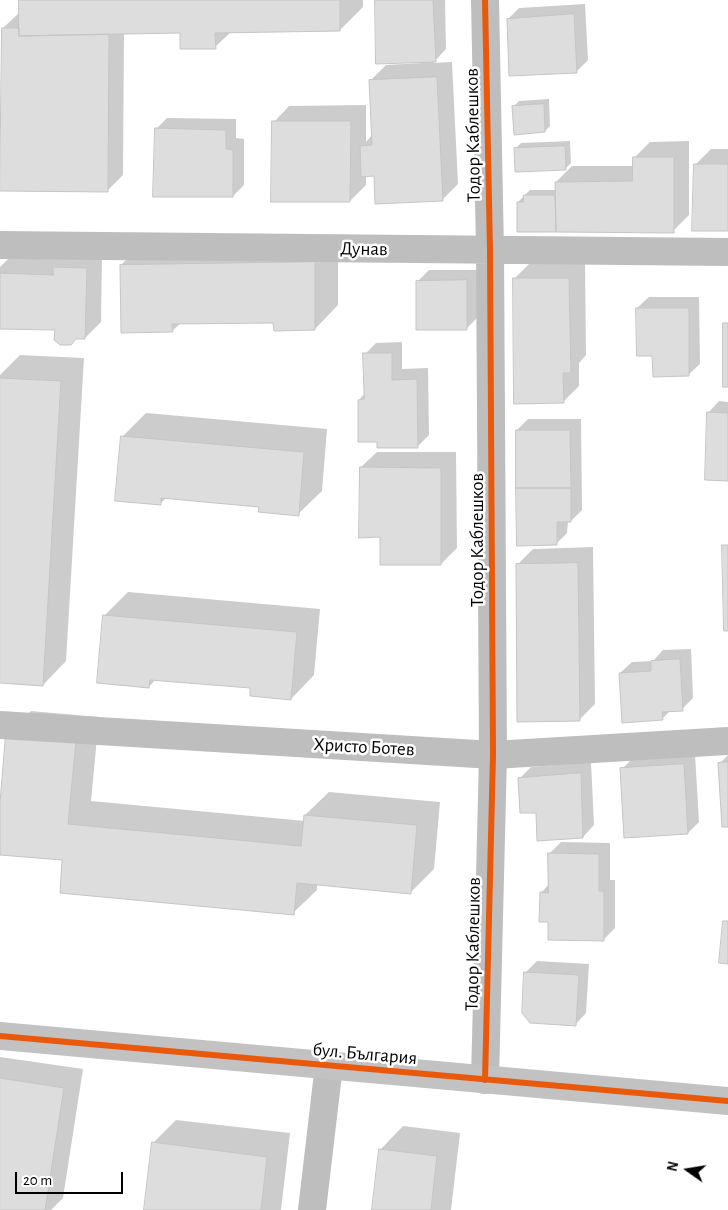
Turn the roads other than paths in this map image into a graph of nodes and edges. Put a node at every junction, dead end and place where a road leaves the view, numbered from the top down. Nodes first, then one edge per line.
1 (485, 0) edge
2 (0, 245) edge
3 (490, 250) junction
4 (728, 252) edge
5 (0, 725) edge
6 (728, 741) edge
7 (493, 755) junction
8 (0, 1036) edge
9 (329, 1066) junction
10 (485, 1080) junction
11 (728, 1101) edge
12 (312, 1210) edge

1 - 3 street, Тодор Каблешков
2 - 3 street, Дунав
3 - 4 street, Дунав
3 - 7 street, Тодор Каблешков
5 - 7 street, Христо Ботев
6 - 7 street, Христо Ботев
7 - 10 street, Тодор Каблешков
8 - 9 street, бул. България
9 - 10 street, бул. България
9 - 12 street
10 - 11 street, бул. България

